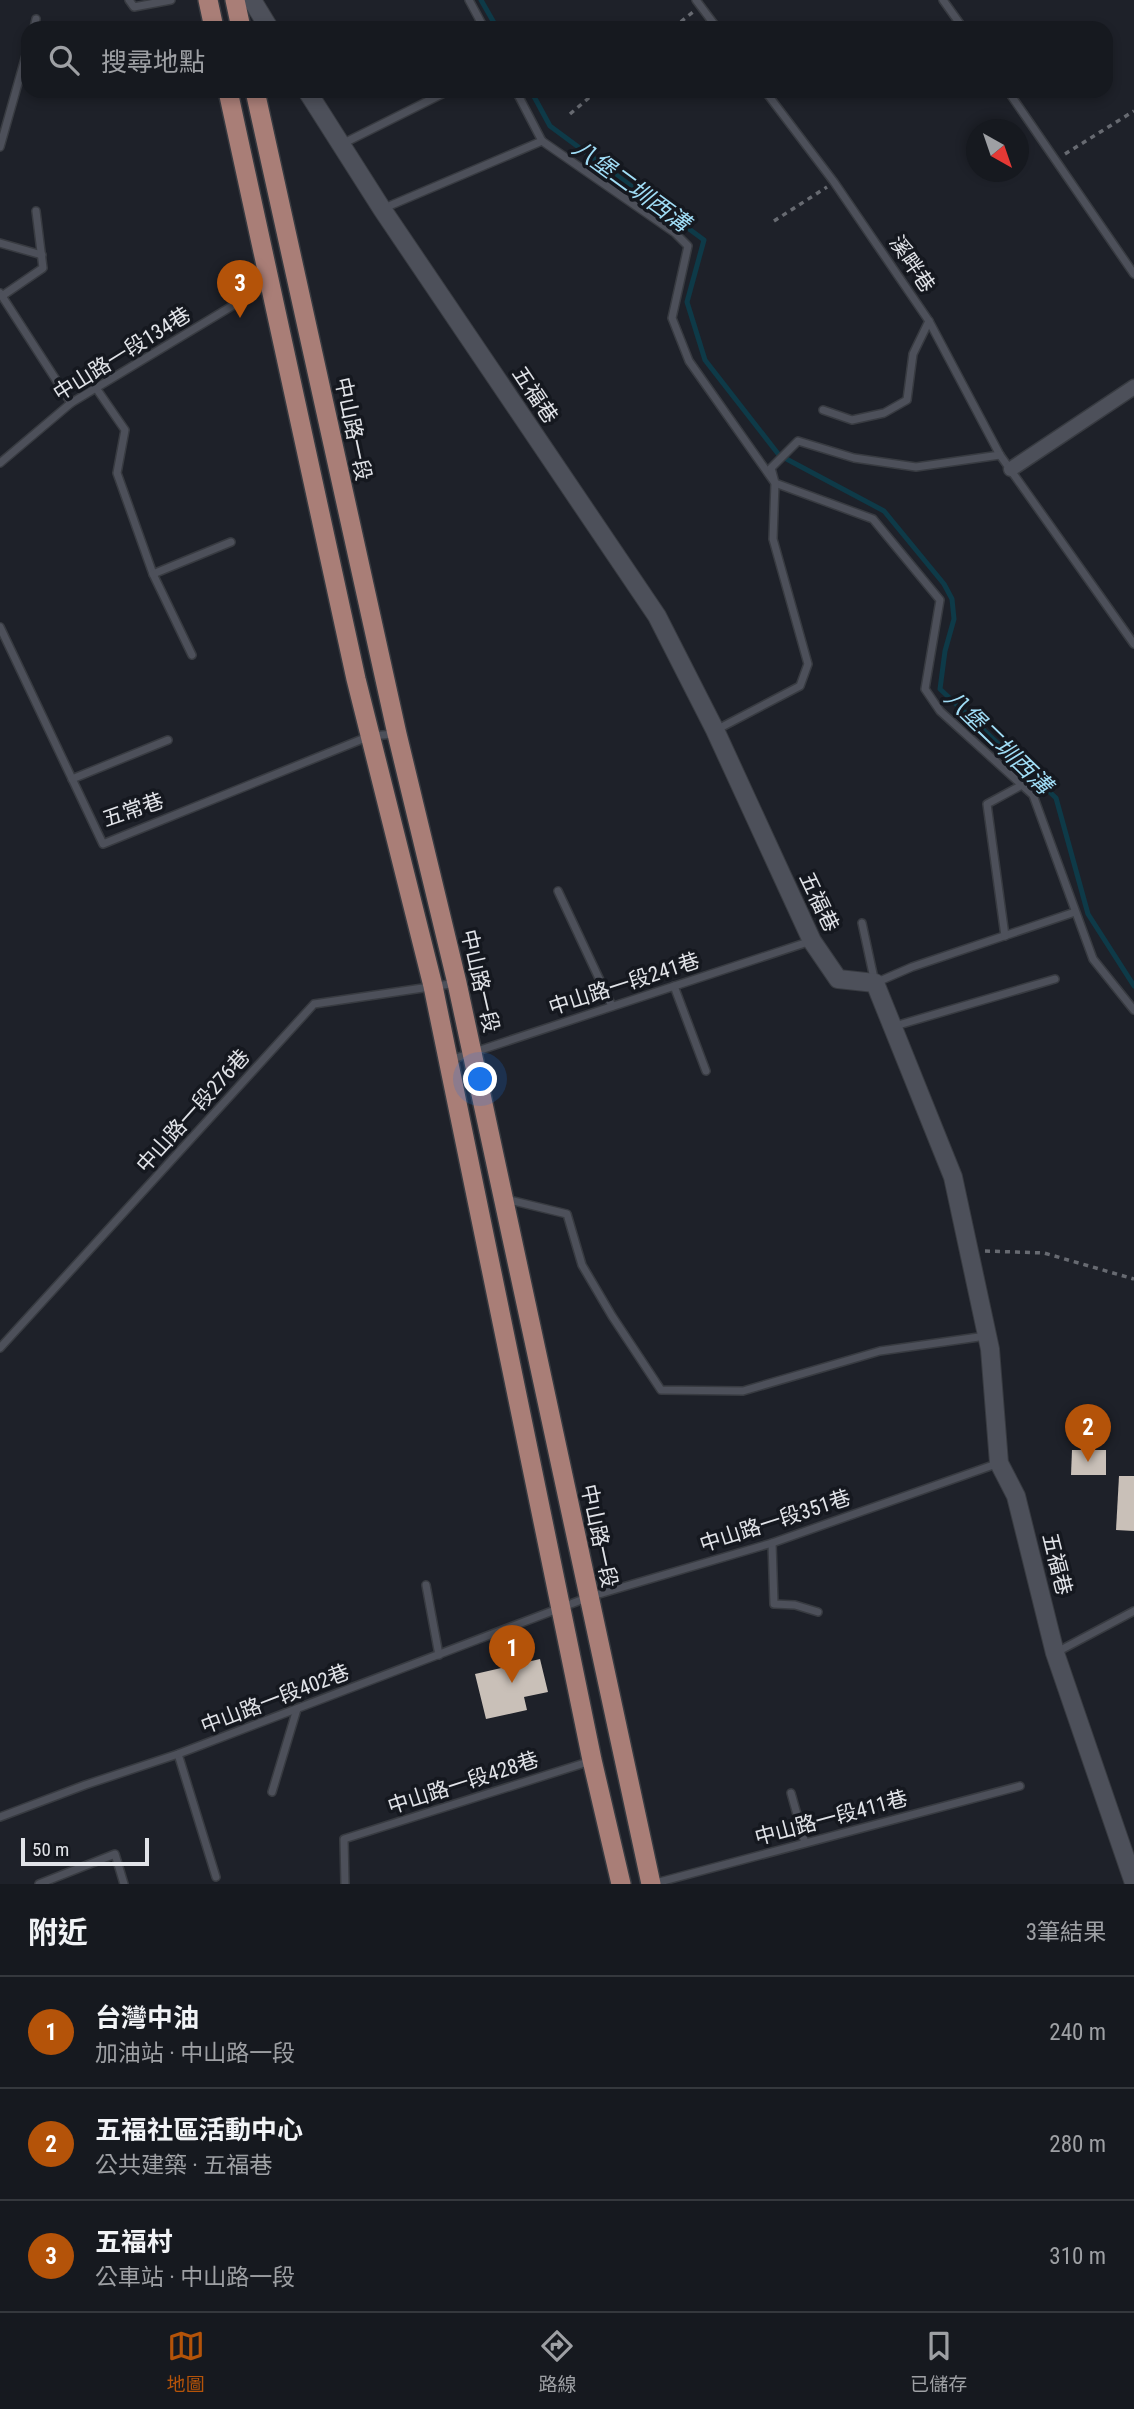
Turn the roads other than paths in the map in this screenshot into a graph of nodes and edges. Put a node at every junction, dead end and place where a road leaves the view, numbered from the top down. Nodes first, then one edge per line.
1 (129, 0) edge
2 (171, 0) edge
3 (208, 0) edge
4 (235, 0) edge
5 (252, 0) edge
6 (469, 0) edge
7 (943, 0) edge
8 (698, 3) edge
9 (212, 21) edge
10 (240, 21) edge
11 (265, 21) edge
12 (480, 21) edge
13 (712, 21) edge
14 (958, 21) edge
15 (21, 73) edge
16 (230, 98) edge
17 (257, 98) edge
18 (311, 98) edge
19 (434, 98) edge
20 (520, 98) edge
21 (770, 98) edge
22 (1013, 98) edge
23 (542, 141) junction
24 (340, 145) junction
25 (0, 147) edge
26 (382, 209) junction
27 (36, 211) dead end
28 (0, 243) edge
29 (42, 256) junction
30 (1134, 274) edge
31 (270, 283) junction
32 (1, 295) edge
33 (929, 321) junction
34 (1134, 387) edge
35 (96, 388) junction
36 (71, 403) junction
37 (823, 410) dead end
38 (1000, 455) junction
39 (0, 463) edge
40 (1011, 469) junction
41 (775, 483) junction
42 (231, 542) dead end
43 (153, 574) junction
44 (0, 627) edge
45 (1134, 644) edge
46 (192, 654) dead end
47 (715, 730) junction
48 (397, 734) junction
49 (370, 736) junction
50 (168, 740) dead end
51 (72, 779) junction
52 (1023, 785) junction
53 (558, 891) dead end
54 (1075, 912) junction
55 (862, 923) dead end
56 (1005, 936) junction
57 (812, 941) junction
58 (1055, 979) dead end
59 (457, 983) junction
60 (875, 983) junction
61 (433, 986) junction
62 (674, 986) junction
63 (612, 1006) junction
64 (1134, 1010) edge
65 (892, 1027) junction
66 (472, 1052) junction
67 (447, 1061) junction
68 (706, 1071) dead end
69 (504, 1199) junction
70 (988, 1336) junction
71 (0, 1348) edge
72 (999, 1463) junction
73 (772, 1543) junction
74 (426, 1585) dead end
75 (589, 1597) junction
76 (560, 1608) junction
77 (1134, 1611) edge
78 (818, 1612) dead end
79 (1055, 1653) junction
80 (439, 1655) junction
81 (297, 1709) junction
82 (178, 1754) junction
83 (592, 1760) junction
84 (1020, 1786) dead end
85 (272, 1792) dead end
86 (791, 1793) dead end
87 (0, 1817) edge
88 (805, 1843) junction
89 (1129, 1852) edge
90 (216, 1877) dead end
91 (1134, 1883) edge
92 (39, 1884) edge
93 (124, 1884) edge
94 (345, 1884) edge
95 (621, 1884) edge
96 (651, 1884) edge

1 - 2 lane
3 - 9 main road
4 - 10 main road
5 - 11 street
6 - 12 lane
7 - 14 lane
8 - 13 lane
15 - 25 lane
16 - 31 main road
17 - 48 main road, 中山路一段
18 - 24 street, 五福巷
19 - 24 lane
20 - 23 lane
21 - 33 lane, 溪畔巷
22 - 30 lane
23 - 26 lane
23 - 41 lane
24 - 26 street, 五福巷
26 - 47 street, 五福巷
27 - 29 lane
28 - 29 lane
29 - 32 lane
31 - 35 lane, 中山路一段134巷
31 - 49 main road
32 - 36 lane
33 - 37 lane
33 - 38 lane, 溪畔巷
34 - 40 street
35 - 36 lane, 中山路一段134巷
35 - 43 lane
36 - 39 lane, 中山路一段134巷
38 - 40 lane, 溪畔巷
38 - 41 lane
40 - 45 lane, 溪畔巷
41 - 47 lane
41 - 52 lane
42 - 43 lane
43 - 46 lane
44 - 51 lane, 五常巷
47 - 57 street, 五福巷
48 - 49 lane, 五常巷
48 - 59 main road, 中山路一段
49 - 51 lane, 五常巷
49 - 61 main road
50 - 51 lane
52 - 54 lane
52 - 56 lane
53 - 63 lane
54 - 56 lane, 五福巷
54 - 64 lane
55 - 60 lane
56 - 60 lane, 五福巷
57 - 60 street, 五福巷
57 - 62 lane, 中山路一段241巷
58 - 65 lane
59 - 61 lane, 中山路一段276巷
59 - 66 main road, 中山路一段
60 - 65 street, 五福巷
61 - 67 main road
61 - 71 lane, 中山路一段276巷
62 - 63 lane, 中山路一段241巷
62 - 68 lane
63 - 66 lane, 中山路一段241巷
65 - 70 street, 五福巷
66 - 67 lane, 中山路一段241巷
66 - 69 main road, 中山路一段
67 - 76 main road
69 - 70 lane
69 - 75 main road, 中山路一段
70 - 72 street, 五福巷
72 - 73 lane, 中山路一段351巷
72 - 79 street, 五福巷
73 - 75 lane, 中山路一段351巷
73 - 78 lane
74 - 80 lane
75 - 76 lane, 中山路一段351巷
75 - 96 main road, 中山路一段
76 - 80 lane, 中山路一段402巷
76 - 83 main road
77 - 79 lane
79 - 89 street, 五福巷
80 - 81 lane, 中山路一段402巷
81 - 82 lane, 中山路一段402巷
81 - 85 lane
82 - 87 lane, 中山路一段402巷
82 - 90 lane
83 - 94 lane, 中山路一段428巷
83 - 95 main road
84 - 88 lane, 中山路一段411巷
86 - 88 lane
88 - 96 lane, 中山路一段411巷
89 - 91 street, 五福巷
92 - 93 lane

